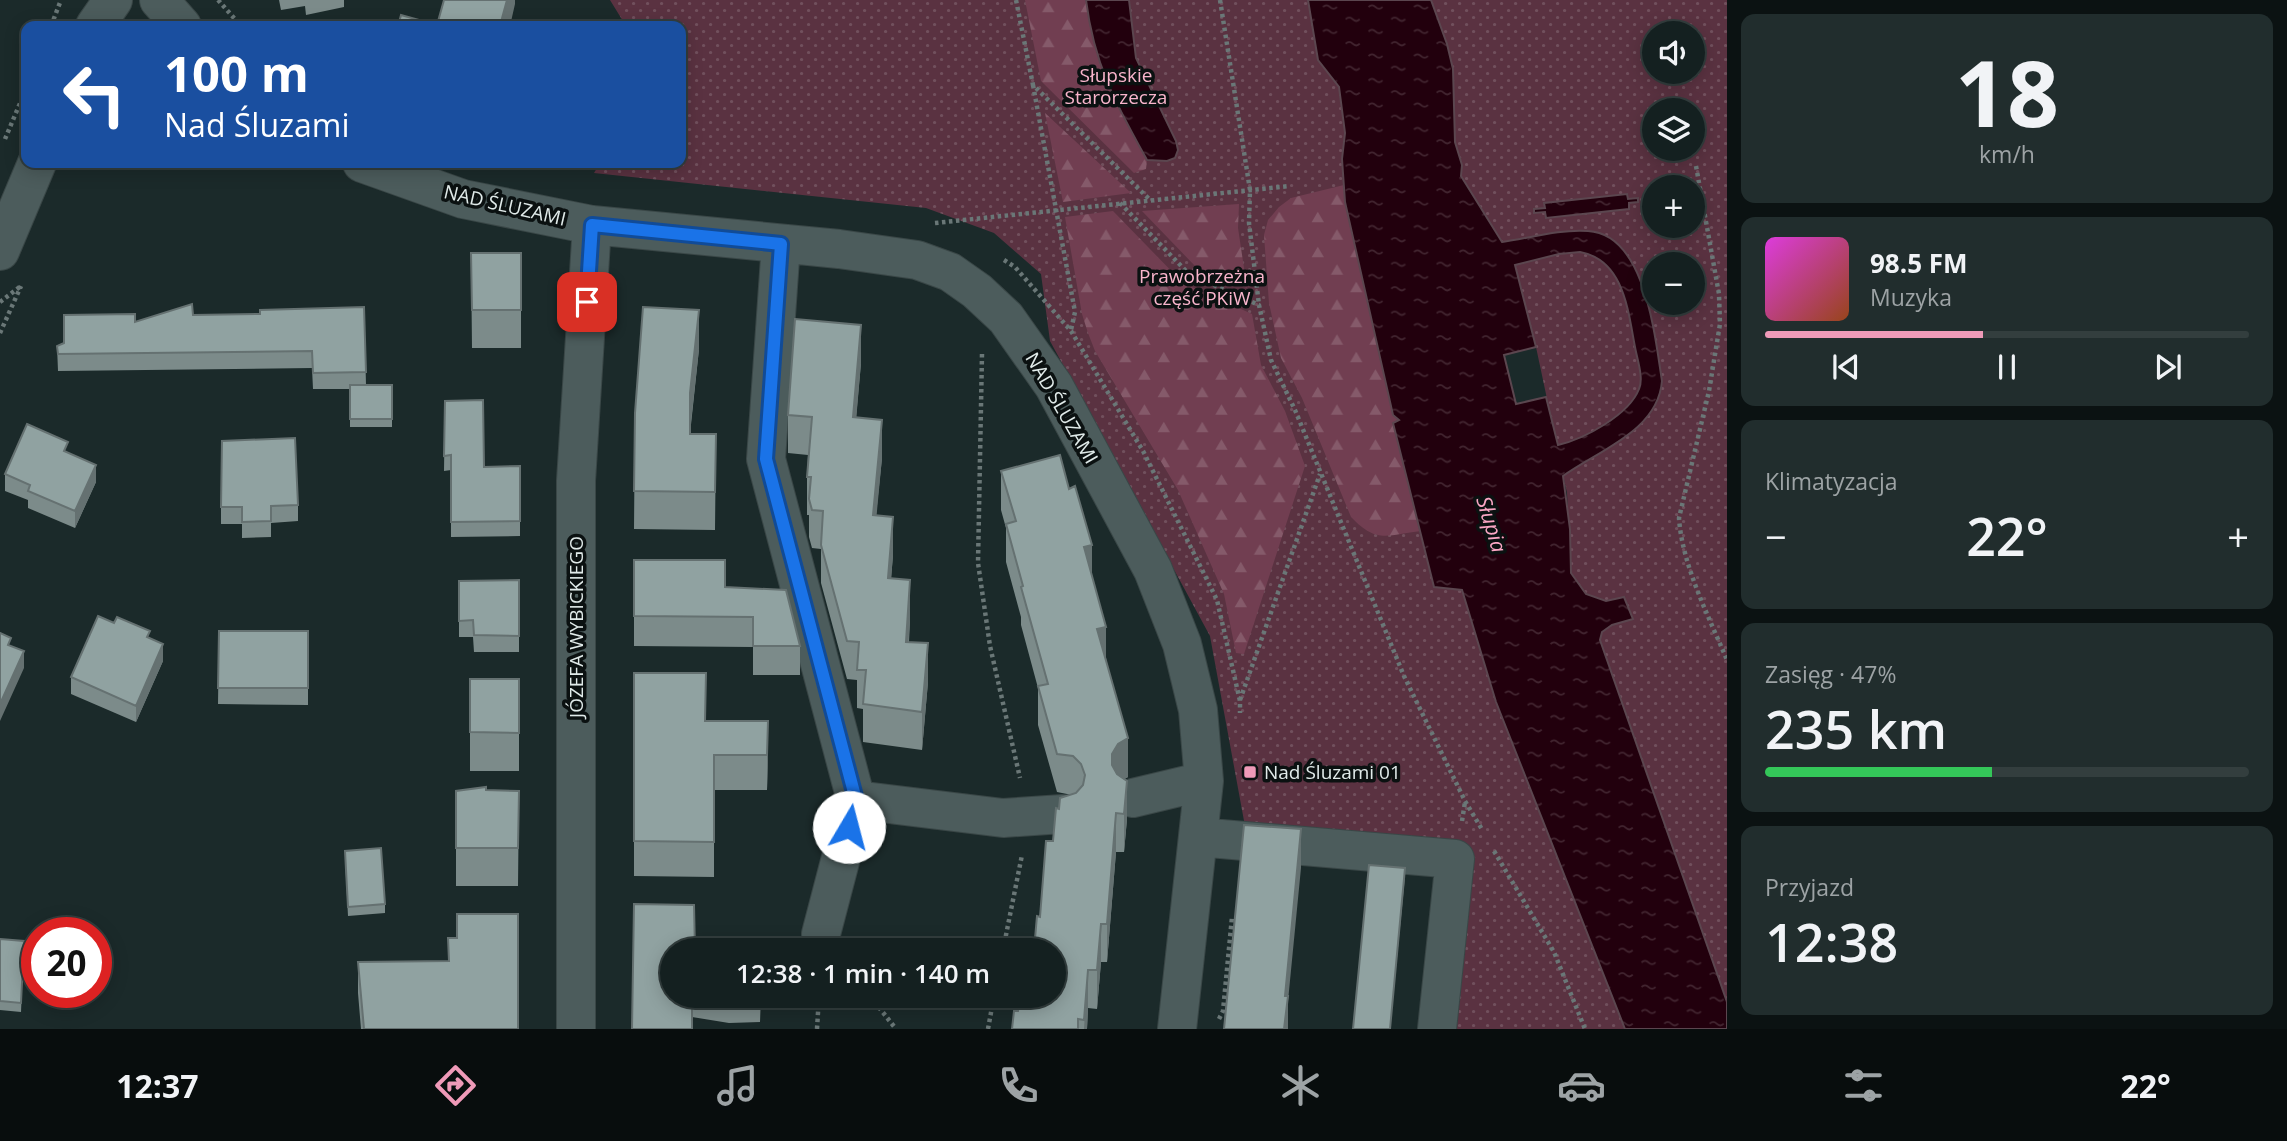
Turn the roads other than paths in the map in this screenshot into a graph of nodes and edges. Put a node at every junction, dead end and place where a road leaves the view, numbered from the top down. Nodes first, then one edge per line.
1 (113, 0) edge
2 (159, 0) edge
3 (99, 21) edge
4 (178, 21) edge
5 (35, 168) edge
6 (376, 168) edge
7 (592, 225) junction
8 (781, 244) junction
9 (0, 251) edge
10 (1204, 781) junction
11 (1133, 798) dead end
12 (856, 800) junction
13 (1046, 816) road end
14 (1198, 836) junction
15 (821, 934) dead end
16 (576, 1029) edge
17 (1177, 1029) edge
18 (1437, 1029) edge

1 - 3 street
2 - 4 street
5 - 9 street
6 - 7 street, NAD ŚLUZAMI
7 - 8 street, NAD ŚLUZAMI
7 - 16 street, JÓZEFA WYBICKIEGO
8 - 10 street, NAD ŚLUZAMI
8 - 12 street
10 - 11 street
10 - 14 street, NAD ŚLUZAMI
12 - 13 street
12 - 15 street
14 - 17 street, NAD ŚLUZAMI
14 - 18 street

